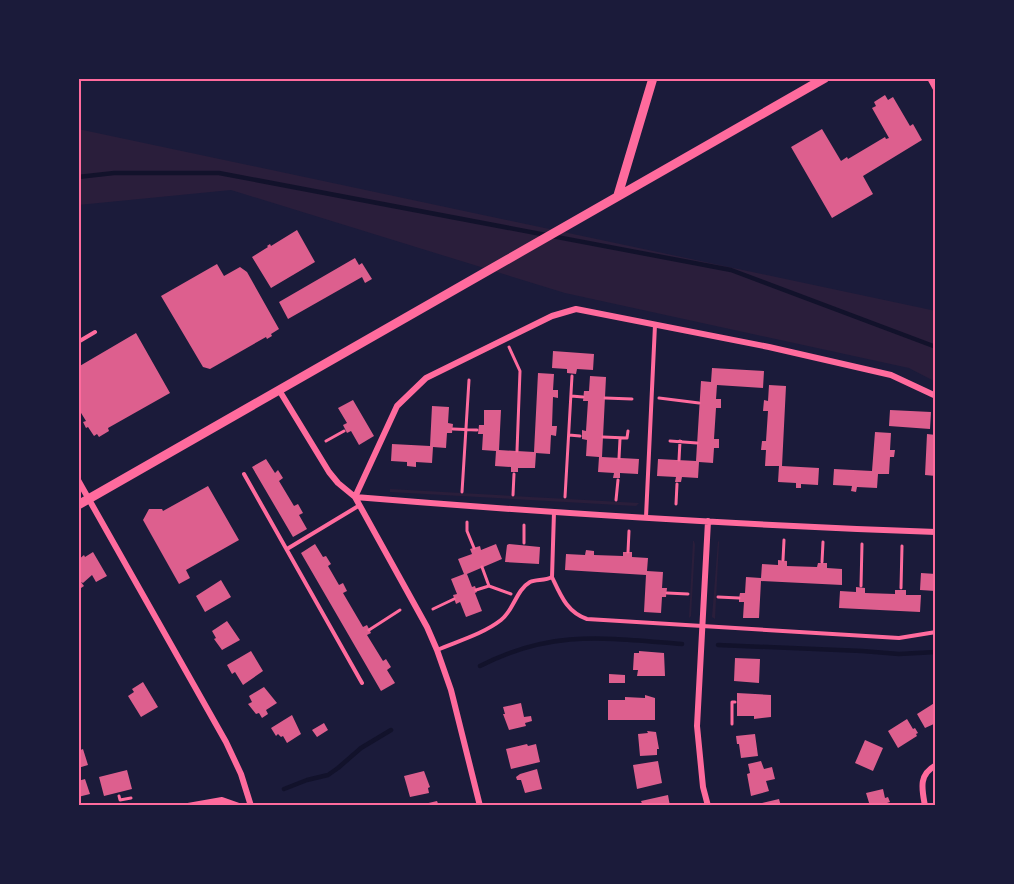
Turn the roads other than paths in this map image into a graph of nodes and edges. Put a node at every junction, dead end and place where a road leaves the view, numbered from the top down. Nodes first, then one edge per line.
1 (653, 78) edge
2 (825, 78) edge
3 (930, 78) edge
4 (936, 89) edge
5 (618, 195) junction
6 (655, 324) junction
7 (96, 332) dead end
8 (78, 342) edge
9 (279, 390) junction
10 (936, 396) edge
11 (244, 474) dead end
12 (78, 480) edge
13 (356, 497) junction
14 (89, 498) junction
15 (78, 505) edge
16 (360, 505) junction
17 (555, 512) junction
18 (646, 517) junction
19 (708, 521) junction
20 (936, 532) edge
21 (287, 549) junction
22 (552, 578) junction
23 (702, 625) junction
24 (936, 632) edge
25 (437, 650) junction
26 (362, 683) dead end
27 (936, 765) edge
28 (250, 805) edge
29 (188, 806) edge
30 (241, 806) edge
31 (480, 806) edge
32 (708, 806) edge
33 (925, 806) edge

1 - 5 street
2 - 5 street
3 - 4 street
5 - 9 street
6 - 10 street
6 - 13 street
6 - 18 lane
7 - 8 lane
9 - 13 street
9 - 14 street
11 - 21 lane
12 - 14 street
13 - 16 street
13 - 17 street
14 - 15 street
14 - 28 street
16 - 21 lane
16 - 25 street
17 - 18 street
17 - 22 lane
18 - 19 street
19 - 20 street
19 - 23 street
21 - 26 lane
22 - 23 lane
22 - 25 lane
23 - 24 lane
23 - 32 street
25 - 31 street
27 - 33 street
28 - 30 street
29 - 30 street

